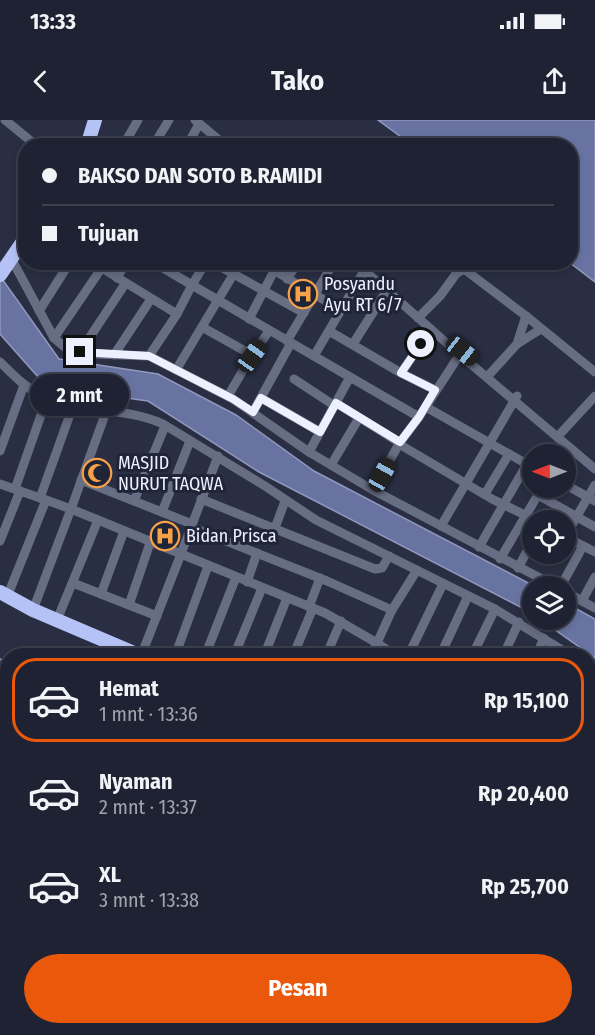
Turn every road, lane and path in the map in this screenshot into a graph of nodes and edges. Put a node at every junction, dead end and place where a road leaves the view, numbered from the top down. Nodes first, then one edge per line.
1 (5, 120) edge
2 (95, 120) edge
3 (138, 120) edge
4 (169, 120) edge
5 (195, 122) edge
6 (27, 138) edge
7 (89, 138) edge
8 (128, 138) edge
9 (158, 138) edge
10 (190, 138) edge
11 (212, 138) edge
12 (216, 138) edge
13 (18, 248) edge
14 (11, 258) junction
15 (65, 270) edge
16 (100, 270) edge
17 (104, 270) edge
18 (122, 270) edge
19 (173, 270) edge
20 (201, 270) edge
21 (225, 270) edge
22 (271, 270) edge
23 (293, 270) edge
24 (330, 270) edge
25 (361, 270) edge
26 (366, 270) edge
27 (462, 270) edge
28 (465, 270) edge
29 (274, 272) junction
30 (0, 274) edge
31 (233, 275) junction
32 (117, 278) junction
33 (287, 279) junction
34 (125, 284) junction
35 (192, 285) junction
36 (388, 289) junction
37 (264, 291) junction
38 (316, 294) junction
39 (151, 299) junction
40 (218, 300) junction
41 (341, 310) junction
42 (39, 311) junction
43 (304, 313) junction
44 (177, 314) junction
45 (419, 316) junction
46 (526, 316) junction
47 (249, 319) junction
48 (202, 327) junction
49 (431, 329) junction
50 (541, 329) junction
51 (269, 331) junction
52 (329, 331) junction
53 (54, 338) junction
54 (289, 342) junction
55 (352, 344) junction
56 (517, 344) junction
57 (80, 352) junction
58 (460, 353) junction
59 (114, 355) junction
60 (149, 356) junction
61 (252, 356) junction
62 (314, 356) junction
63 (0, 362) edge
64 (176, 370) junction
65 (595, 372) edge
66 (401, 373) junction
67 (488, 375) junction
68 (350, 378) junction
69 (294, 379) dead end
70 (24, 385) junction
71 (435, 390) junction
72 (228, 396) junction
73 (595, 396) edge
74 (47, 398) junction
75 (261, 398) junction
76 (516, 398) junction
77 (335, 404) junction
78 (74, 406) junction
79 (426, 407) junction
80 (107, 409) junction
81 (253, 412) junction
82 (359, 417) junction
83 (419, 417) junction
84 (165, 426) junction
85 (320, 432) junction
86 (561, 433) junction
87 (190, 441) junction
88 (399, 443) junction
89 (489, 443) junction
90 (568, 443) junction
91 (0, 451) edge
92 (309, 452) junction
93 (509, 454) junction
94 (218, 456) junction
95 (522, 461) edge
96 (595, 463) edge
97 (331, 465) junction
98 (595, 469) edge
99 (522, 477) edge
100 (81, 480) junction
101 (466, 483) junction
102 (0, 484) edge
103 (595, 484) edge
104 (17, 490) junction
105 (373, 490) junction
106 (576, 491) edge
107 (485, 494) junction
108 (550, 498) edge
109 (43, 499) junction
110 (201, 499) junction
111 (591, 499) edge
112 (134, 501) junction
113 (285, 501) junction
114 (503, 504) junction
115 (71, 509) junction
116 (162, 512) junction
117 (522, 514) edge
118 (577, 517) junction
119 (98, 520) junction
120 (522, 520) edge
121 (192, 526) junction
122 (441, 526) junction
123 (595, 527) edge
124 (274, 528) junction
125 (124, 531) junction
126 (0, 541) edge
127 (576, 542) edge
128 (150, 543) junction
129 (583, 546) junction
130 (479, 547) junction
131 (595, 552) edge
132 (257, 553) junction
133 (181, 554) junction
134 (388, 556) junction
135 (500, 559) junction
136 (522, 561) edge
137 (208, 566) junction
138 (518, 568) junction
139 (417, 570) junction
140 (534, 576) edge
141 (566, 576) edge
142 (236, 577) junction
143 (595, 577) edge
144 (320, 578) junction
145 (247, 582) junction
146 (73, 583) junction
147 (442, 584) junction
148 (262, 588) junction
149 (100, 594) junction
150 (3, 595) edge
151 (468, 596) junction
152 (287, 598) junction
153 (576, 598) edge
154 (582, 601) junction
155 (129, 605) junction
156 (311, 607) junction
157 (595, 608) edge
158 (495, 609) junction
159 (33, 610) junction
160 (392, 610) junction
161 (157, 616) junction
162 (57, 620) junction
163 (340, 621) junction
164 (519, 622) junction
165 (544, 638) junction
166 (377, 643) junction
167 (122, 648) edge
168 (144, 648) edge
169 (178, 648) edge
170 (208, 648) edge
171 (237, 648) edge
172 (267, 648) edge
173 (296, 648) edge
174 (329, 648) edge
175 (375, 648) edge
176 (384, 648) edge
177 (412, 648) edge
178 (444, 648) edge
179 (476, 648) edge
180 (507, 648) edge
181 (540, 648) edge
182 (559, 648) edge

1 - 6 street
2 - 7 highway
3 - 8 street
4 - 9 street
5 - 10 street
5 - 11 street
5 - 12 street
13 - 14 highway
14 - 30 highway
14 - 42 street
15 - 42 street
16 - 53 street
17 - 32 street
18 - 32 street
19 - 35 street
20 - 35 street
21 - 31 street
22 - 29 street
23 - 33 street
24 - 38 street
25 - 41 street
26 - 36 street
27 - 45 street
28 - 46 street
29 - 33 street
29 - 37 street
31 - 37 street
31 - 40 street
32 - 34 street
33 - 38 street
34 - 39 street
34 - 57 street
35 - 40 street
35 - 44 street
36 - 45 street
36 - 55 street
37 - 43 street
37 - 47 street
38 - 41 street
38 - 43 street
39 - 44 street
39 - 59 street
40 - 47 street
40 - 48 street
41 - 52 street
42 - 53 street
43 - 54 street
44 - 60 street
45 - 49 street
45 - 58 street
46 - 50 street
46 - 56 street
47 - 51 street
48 - 61 street
48 - 64 street
49 - 58 street
49 - 66 street
50 - 56 street
50 - 65 street
51 - 54 street
51 - 61 street
52 - 55 street
52 - 62 street
53 - 57 street
54 - 62 street
54 - 75 street
55 - 66 street
56 - 67 street
57 - 59 street
58 - 67 street
58 - 71 street
59 - 60 street
60 - 64 street
61 - 72 street
62 - 68 street
63 - 70 street
64 - 72 street
66 - 71 street
67 - 76 street
68 - 77 street
68 - 83 street
69 - 77 street
70 - 74 street
70 - 91 street
71 - 79 street
72 - 81 street
73 - 86 street
74 - 78 street
74 - 104 street
75 - 81 street
75 - 85 street
76 - 86 street
76 - 89 street
76 - 90 street
77 - 82 street
77 - 85 street
78 - 80 street
78 - 109 street
79 - 83 street
79 - 89 street
80 - 84 street
80 - 100 street
81 - 92 street
82 - 88 street
82 - 97 street
83 - 88 street
84 - 87 street
84 - 112 street
85 - 92 street
86 - 90 street
87 - 94 street
87 - 116 street
88 - 101 street
88 - 105 street
89 - 93 street
89 - 101 street
90 - 96 street
90 - 98 street
92 - 97 street
93 - 95 street
93 - 107 street
94 - 110 street
94 - 113 street
97 - 105 street
99 - 114 street
100 - 112 street
100 - 115 street
101 - 107 street
101 - 122 street
102 - 104 street
103 - 111 street
104 - 109 street
104 - 126 street
105 - 122 street
106 - 111 street
107 - 114 street
108 - 118 street
109 - 115 street
109 - 150 street
110 - 121 street
110 - 124 street
111 - 118 street
112 - 116 street
113 - 124 street
113 - 134 street
114 - 117 street
114 - 130 street
115 - 119 street
115 - 159 street
116 - 121 street
118 - 123 street
119 - 125 street
119 - 146 street
120 - 135 street
121 - 132 street
121 - 133 street
122 - 130 street
124 - 134 street
125 - 128 street
125 - 149 street
127 - 129 street
128 - 133 street
128 - 155 street
129 - 131 street
129 - 141 street
130 - 135 street
132 - 144 street
132 - 145 street
133 - 137 street
133 - 161 street
134 - 139 street
135 - 138 street
136 - 138 street
137 - 142 street
137 - 169 street
138 - 140 street
139 - 147 street
139 - 160 street
142 - 145 street
142 - 170 street
143 - 154 street
144 - 156 street
144 - 160 street
145 - 148 street
146 - 149 street
146 - 162 street
147 - 151 street
147 - 177 street
148 - 152 street
148 - 171 street
149 - 155 street
150 - 159 highway
151 - 158 street
151 - 178 street
152 - 156 street
152 - 172 street
153 - 154 street
154 - 157 street
155 - 161 street
156 - 163 street
156 - 173 street
158 - 164 street
158 - 179 street
159 - 162 highway
160 - 166 street
161 - 168 street
162 - 167 highway
163 - 166 street
163 - 174 street
164 - 165 street
164 - 180 street
165 - 181 street
165 - 182 street
166 - 175 street
166 - 176 street

